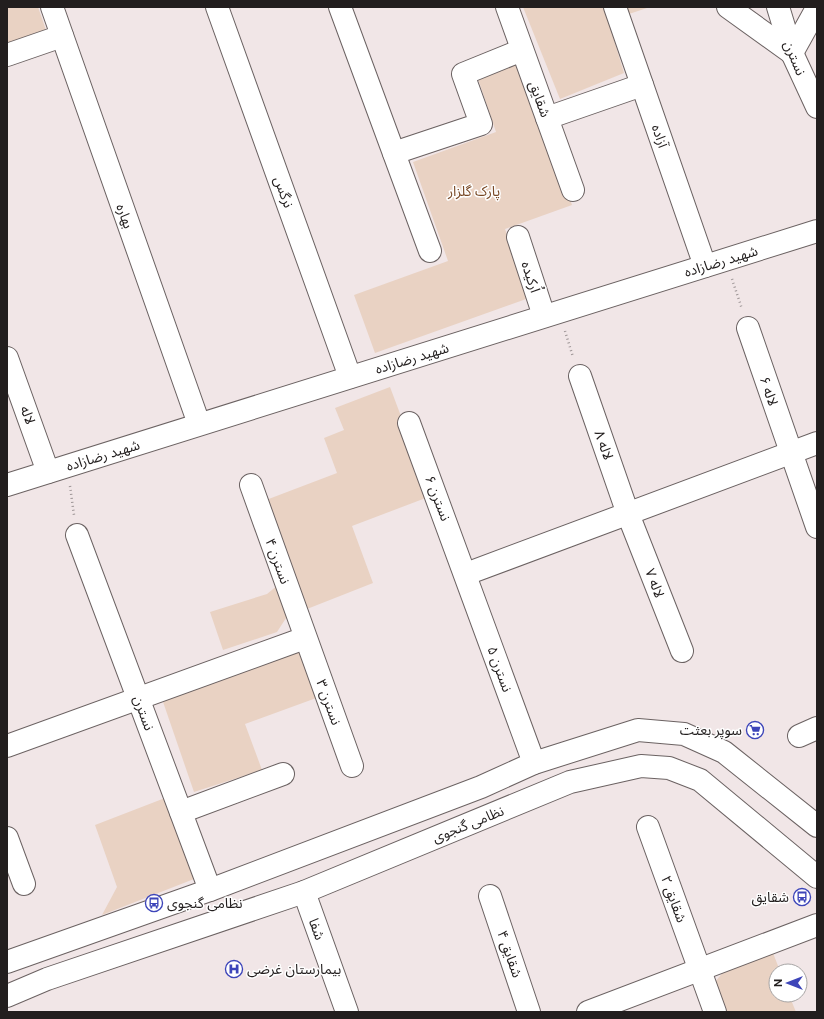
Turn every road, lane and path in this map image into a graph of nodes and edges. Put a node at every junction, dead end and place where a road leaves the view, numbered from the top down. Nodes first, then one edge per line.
1 (52, 7) edge
2 (217, 7) edge
3 (340, 7) edge
4 (506, 7) edge
5 (615, 7) edge
6 (728, 7) edge
7 (778, 7) edge
8 (817, 8) edge
9 (62, 36) junction
10 (522, 50) junction
11 (792, 53) junction
12 (7, 55) edge
13 (642, 85) junction
14 (817, 107) edge
15 (547, 118) junction
16 (394, 153) junction
17 (573, 190) dead end
18 (817, 230) edge
19 (518, 237) dead end
20 (430, 251) dead end
21 (726, 260) junction
22 (705, 266) junction
23 (551, 314) junction
24 (748, 328) joint
25 (7, 358) edge
26 (580, 376) joint
27 (350, 377) junction
28 (409, 423) dead end
29 (199, 424) junction
30 (817, 443) edge
31 (790, 453) junction
32 (57, 469) junction
33 (7, 485) edge
34 (251, 485) dead end
35 (628, 514) junction
36 (817, 527) edge
37 (77, 535) joint
38 (466, 574) junction
39 (305, 638) junction
40 (682, 652) dead end
41 (138, 698) junction
42 (7, 746) edge
43 (534, 763) junction
44 (352, 766) dead end
45 (283, 774) dead end
46 (423, 809) junction
47 (181, 812) junction
48 (817, 826) edge
49 (648, 827) dead end
50 (7, 838) edge
51 (434, 838) junction
52 (817, 877) edge
53 (24, 884) dead end
54 (210, 890) junction
55 (304, 892) junction
56 (490, 896) dead end
57 (112, 924) junction
58 (817, 925) edge
59 (123, 953) junction
60 (7, 962) edge
61 (699, 970) junction
62 (7, 996) edge
63 (347, 1012) edge
64 (529, 1012) edge
65 (588, 1012) edge
66 (715, 1012) edge

1 - 9 street, بهاره
2 - 27 street, نرگس
3 - 16 street
4 - 10 street, شقایق
5 - 13 street, آزاده
6 - 11 street
7 - 11 street, نسترن
8 - 11 street
9 - 12 street
9 - 29 street, بهاره
10 - 15 street, شقایق
10 - 16 street
11 - 14 street, نسترن
13 - 15 street
13 - 22 street, آزاده
15 - 17 street, شقایق
16 - 20 street
18 - 21 street, شهید رضازاده
19 - 23 street, اُرکیده
21 - 22 street, شهید رضازاده
21 - 24 path
22 - 23 street, شهید رضازاده
23 - 26 path
23 - 27 street, شهید رضازاده
24 - 31 street, لاله ۶
25 - 32 street, لاله
26 - 35 street, لاله ۸
27 - 29 street, شهید رضازاده
28 - 38 street, نسترن ۶
29 - 32 street, شهید رضازاده
30 - 31 street
31 - 35 street
31 - 36 street, لاله ۶
32 - 33 street, شهید رضازاده
32 - 37 path
34 - 39 street, نسترن ۴
35 - 38 street
35 - 40 street, لاله ۷
37 - 41 street, نسترن
38 - 43 street, نسترن ۵
39 - 41 street
39 - 44 street, نسترن ۳
41 - 42 street
41 - 47 street, نسترن
43 - 46 street
43 - 48 street
45 - 47 street
46 - 51 street
46 - 54 street
47 - 54 street, نسترن
49 - 61 street, شقایق ۲
50 - 53 street
51 - 52 street, نظامی گنجوی
51 - 55 street, نظامی گنجوی
54 - 57 street
55 - 59 street, نظامی گنجوی
55 - 63 street, شفا
56 - 64 street, شقایق ۴
57 - 59 street
57 - 60 street
58 - 61 street
59 - 62 street, نظامی گنجوی
61 - 65 street
61 - 66 street, شقایق ۲

